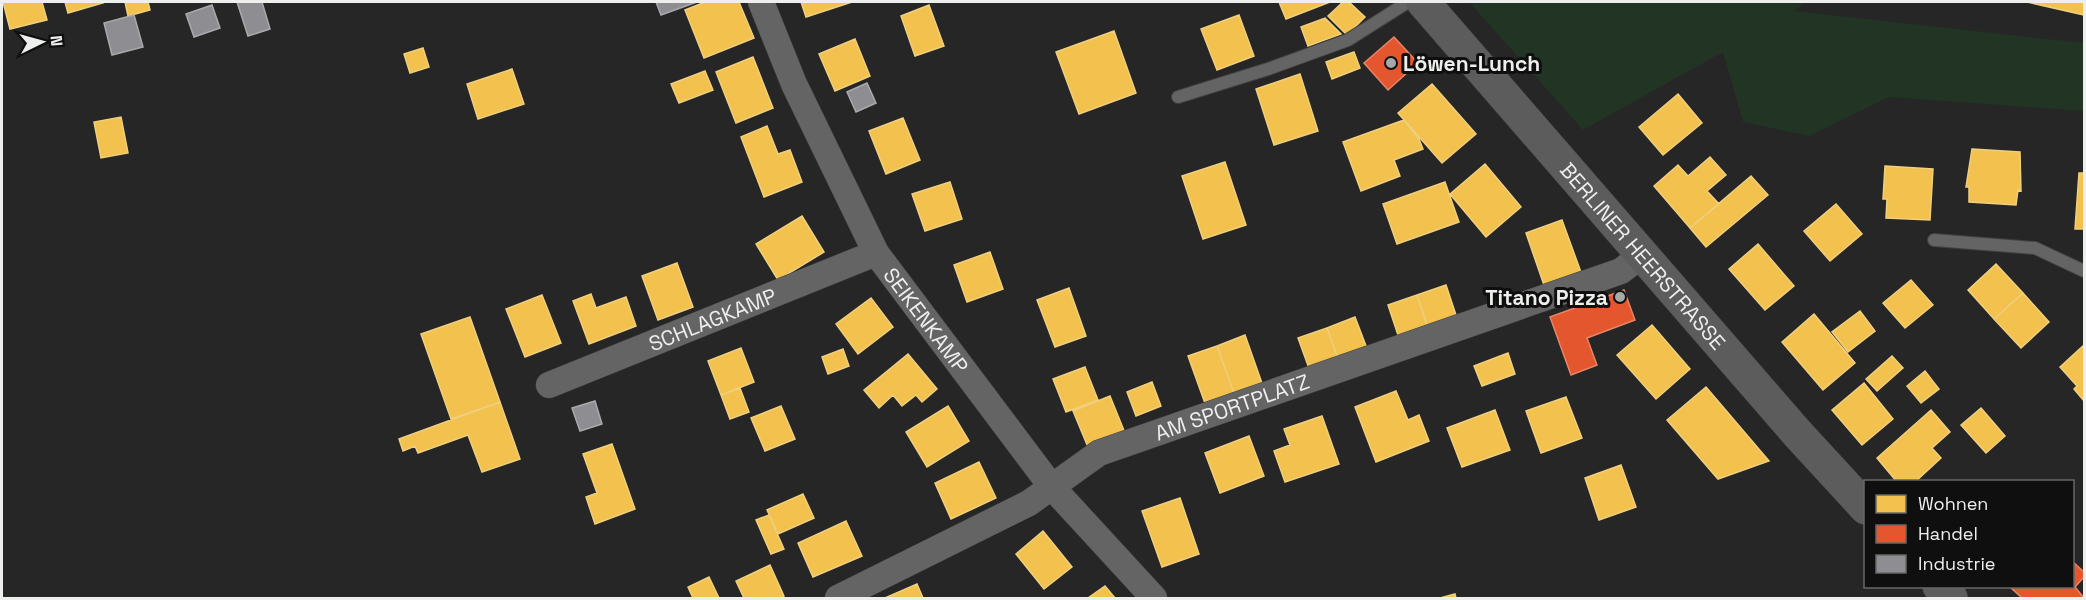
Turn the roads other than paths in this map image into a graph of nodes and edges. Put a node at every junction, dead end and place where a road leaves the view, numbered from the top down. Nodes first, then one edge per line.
1 (761, 2) edge
2 (1408, 2) edge
3 (1423, 2) edge
4 (1178, 97) dead end
5 (1934, 240) dead end
6 (876, 253) junction
7 (1642, 255) junction
8 (2085, 271) edge
9 (549, 385) dead end
10 (1051, 486) junction
11 (1864, 506) edge
12 (838, 598) edge
13 (1154, 598) edge

1 - 6 street, SEIKENKAMP
2 - 4 lane
3 - 7 main road, BERLINER HEERSTRASSE
5 - 8 lane
6 - 9 street, SCHLAGKAMP
6 - 10 street, SEIKENKAMP
7 - 10 street, AM SPORTPLATZ
7 - 11 main road, BERLINER HEERSTRASSE
10 - 12 street, AM SPORTPLATZ
10 - 13 street, SEIKENKAMP

